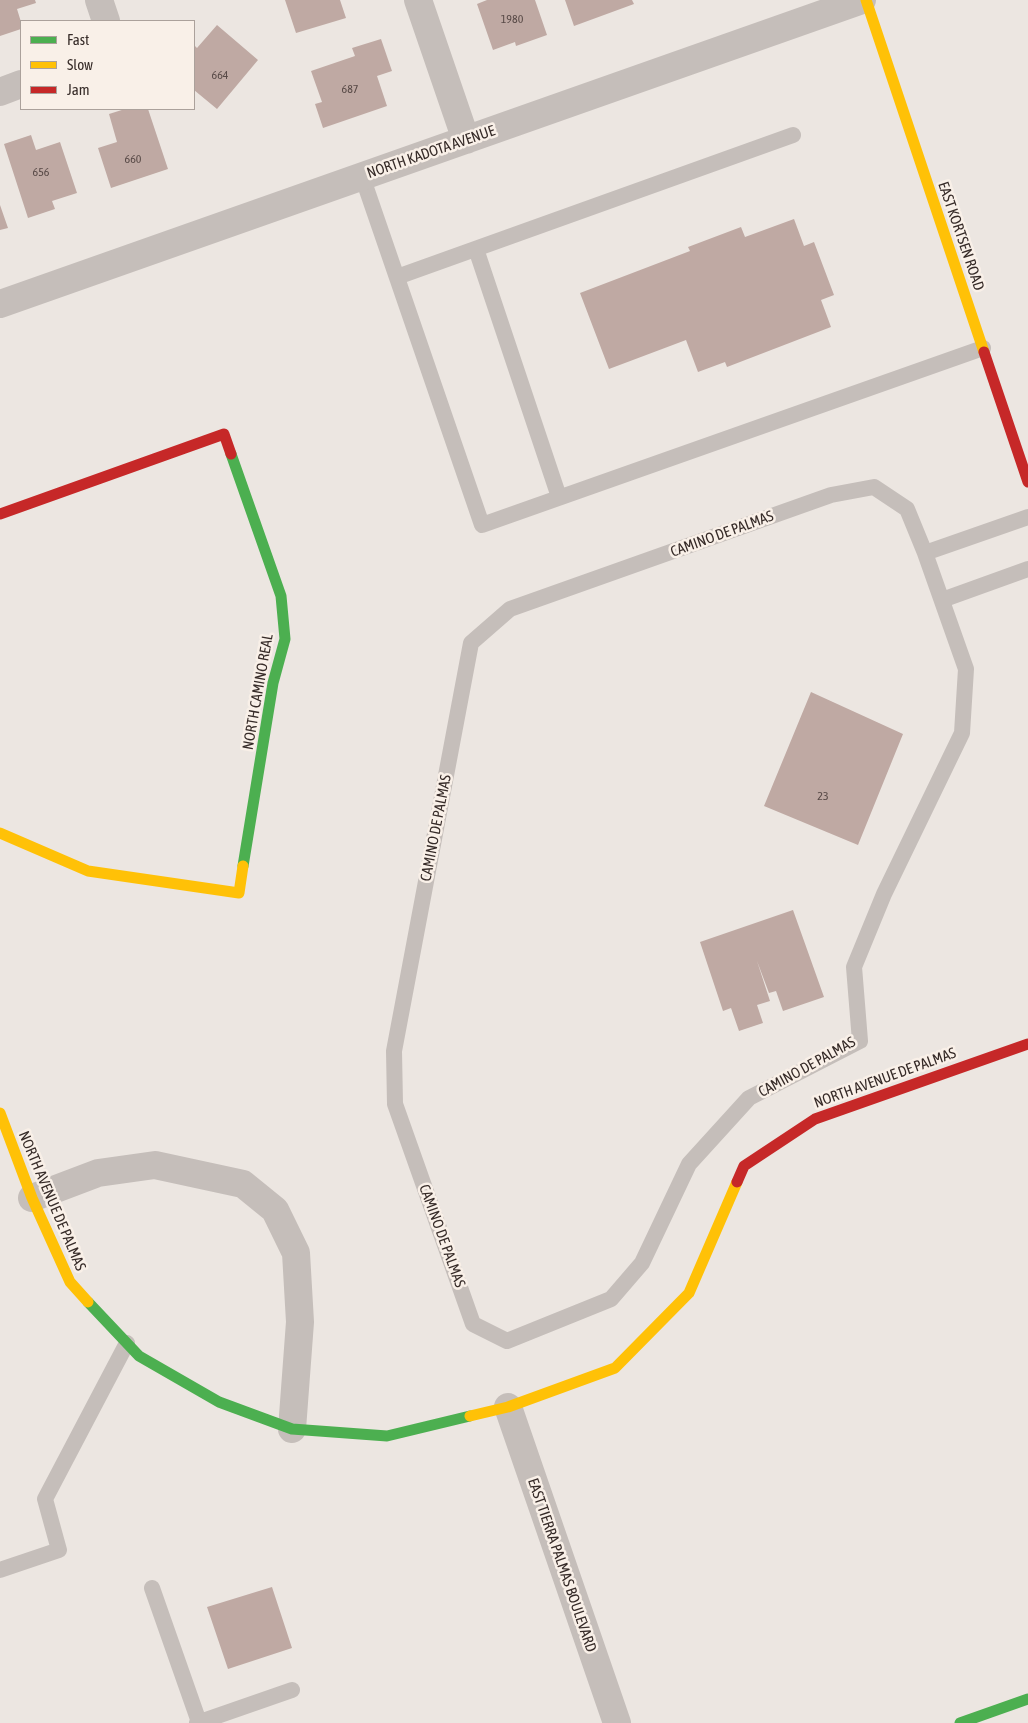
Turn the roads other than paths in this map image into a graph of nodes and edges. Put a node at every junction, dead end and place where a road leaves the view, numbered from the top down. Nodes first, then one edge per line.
1 (99, 0) edge
2 (418, 0) edge
3 (862, 0) edge
4 (866, 0) edge
5 (106, 20) edge
6 (20, 84) edge
7 (0, 92) edge
8 (793, 136) dead end
9 (466, 140) junction
10 (362, 176) junction
11 (476, 249) junction
12 (397, 277) junction
13 (0, 304) edge
14 (983, 348) junction
15 (1028, 482) edge
16 (559, 498) junction
17 (0, 514) edge
18 (1028, 517) edge
19 (925, 553) junction
20 (1028, 569) edge
21 (942, 600) junction
22 (0, 833) edge
23 (1028, 1044) edge
24 (0, 1113) edge
25 (32, 1198) junction
26 (127, 1343) junction
27 (508, 1407) junction
28 (292, 1429) junction
29 (0, 1570) edge
30 (152, 1588) dead end
31 (292, 1690) dead end
32 (1028, 1699) edge
33 (198, 1723) edge
34 (617, 1723) edge
35 (960, 1723) edge

1 - 5 street
2 - 9 street
3 - 9 street, NORTH KADOTA AVENUE
4 - 14 street, EAST KORTSEN ROAD
6 - 7 street
8 - 11 lane
9 - 10 street, NORTH KADOTA AVENUE
10 - 12 lane
10 - 13 street, NORTH KADOTA AVENUE
11 - 12 lane
11 - 16 lane
12 - 16 lane
14 - 15 street, EAST KORTSEN ROAD
14 - 16 lane
17 - 22 street, NORTH CAMINO REAL
18 - 19 lane
19 - 21 lane, CAMINO DE PALMAS
19 - 21 lane, CAMINO DE PALMAS
20 - 21 lane
23 - 27 street, NORTH AVENUE DE PALMAS
24 - 25 street, NORTH AVENUE DE PALMAS
25 - 26 street, NORTH AVENUE DE PALMAS
25 - 28 street
26 - 28 street, NORTH AVENUE DE PALMAS
26 - 29 lane
27 - 28 street, NORTH AVENUE DE PALMAS
27 - 34 street, EAST TIERRA PALMAS BOULEVARD
30 - 33 lane
31 - 33 lane
32 - 35 street

